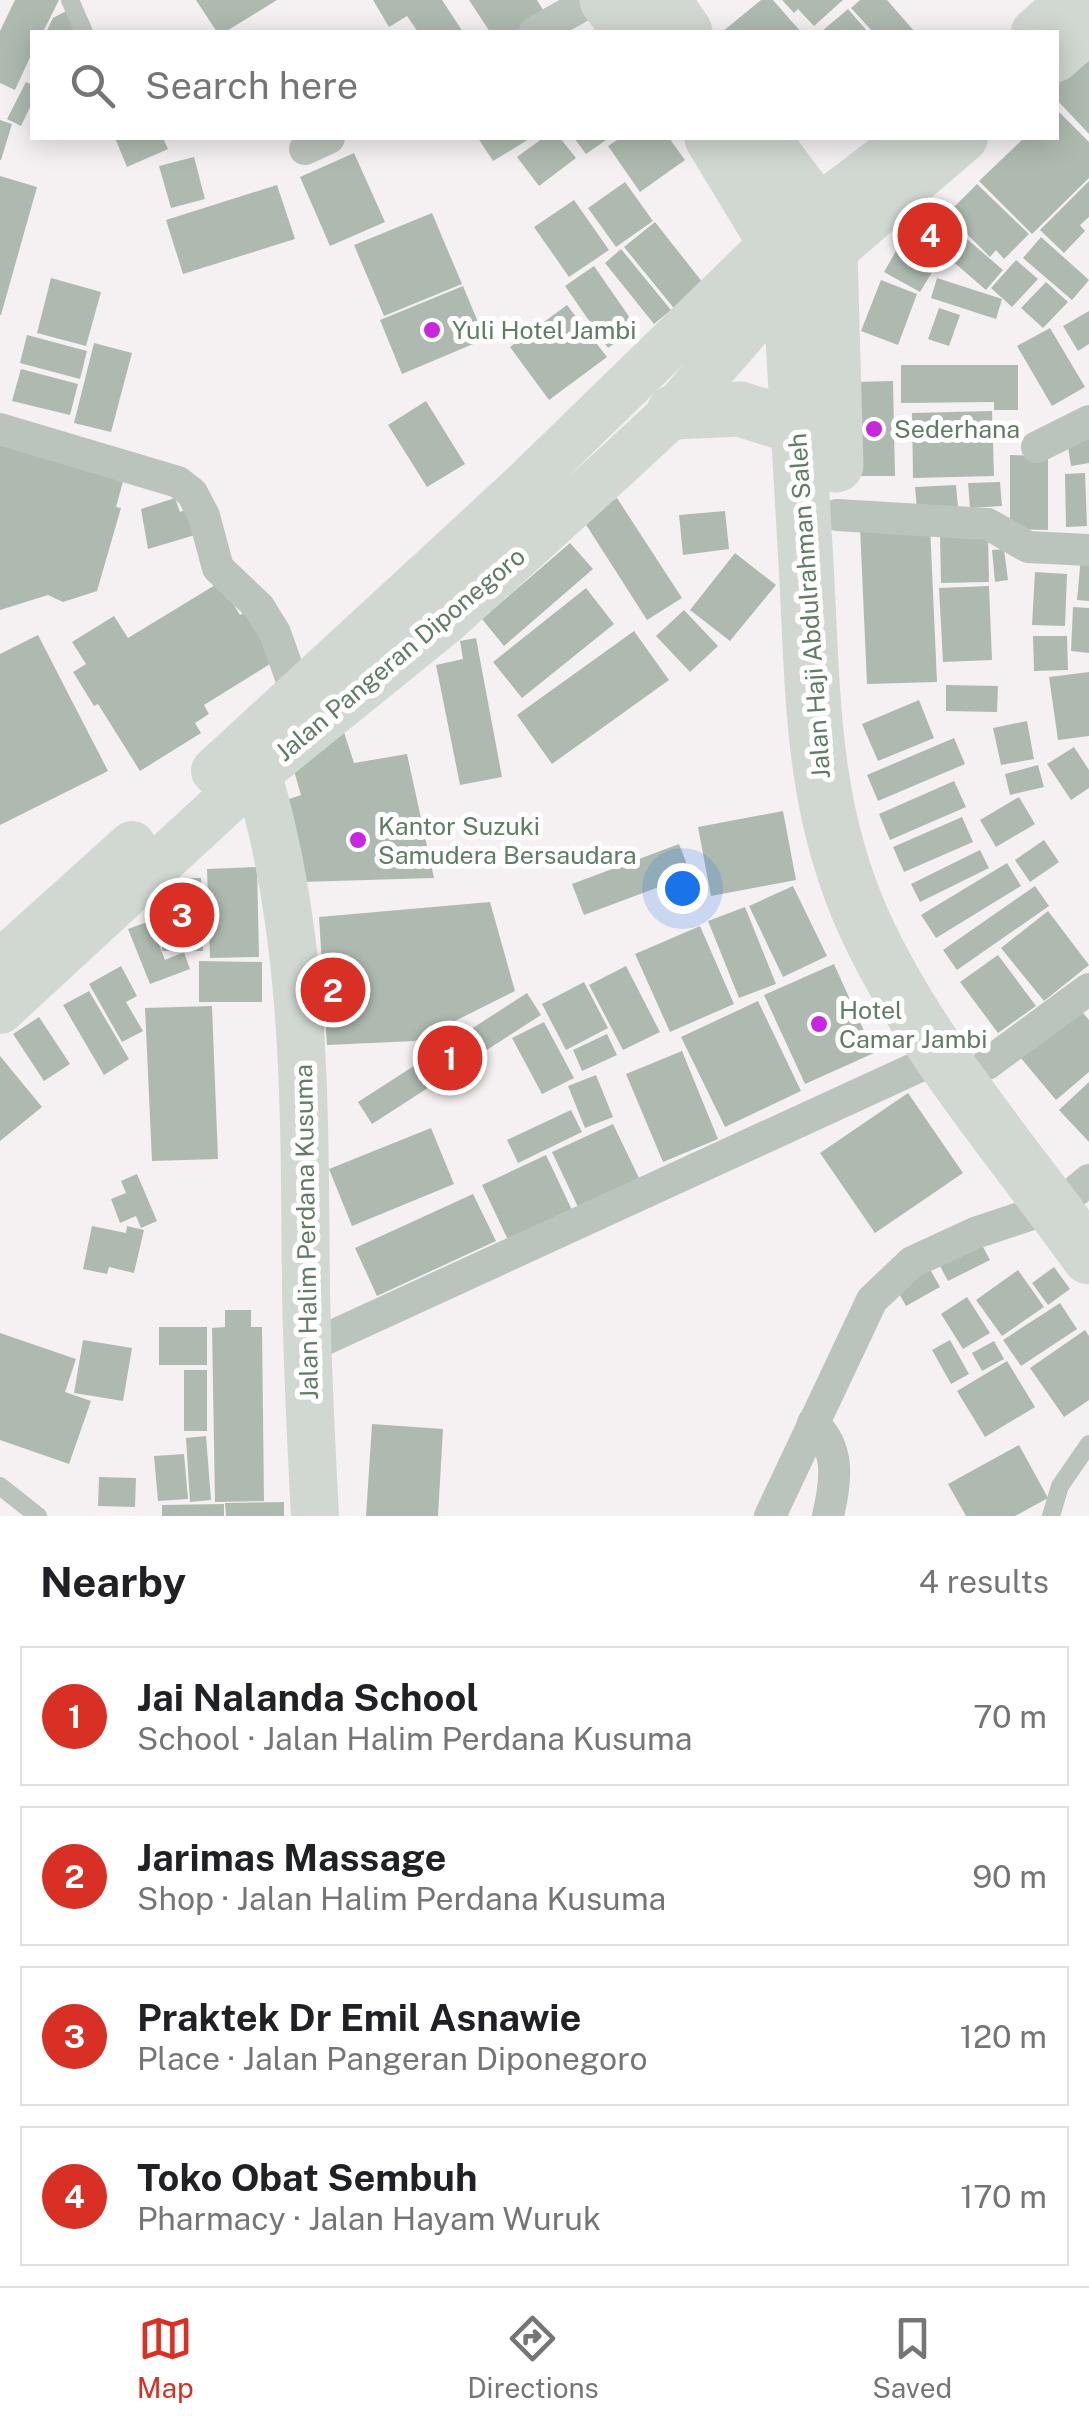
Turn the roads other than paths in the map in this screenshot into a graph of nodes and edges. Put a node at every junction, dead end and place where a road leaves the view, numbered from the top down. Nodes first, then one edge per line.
1 (70, 0) edge
2 (592, 0) edge
3 (607, 0) edge
4 (663, 0) edge
5 (1070, 0) edge
6 (83, 30) edge
7 (539, 30) edge
8 (630, 30) edge
9 (685, 30) edge
10 (1037, 30) edge
11 (1089, 30) edge
12 (1059, 55) edge
13 (714, 140) edge
14 (763, 140) edge
15 (909, 140) edge
16 (961, 140) edge
17 (802, 248) junction
18 (674, 412) junction
19 (1089, 421) edge
20 (797, 427) junction
21 (0, 429) edge
22 (1037, 447) dead end
23 (837, 515) junction
24 (1089, 550) edge
25 (297, 695) junction
26 (258, 774) junction
27 (0, 964) edge
28 (1089, 989) edge
29 (0, 1010) edge
30 (965, 1060) junction
31 (1077, 1196) edge
32 (1089, 1256) edge
33 (306, 1348) junction
34 (813, 1423) junction
35 (1089, 1444) edge
36 (0, 1486) edge
37 (38, 1516) edge
38 (315, 1516) edge
39 (770, 1516) edge
40 (828, 1516) edge
41 (1051, 1516) edge

1 - 6 lane
2 - 7 street
3 - 8 highway
4 - 9 highway
5 - 10 main road
11 - 12 main road
13 - 17 highway
14 - 17 highway
15 - 17 main road
16 - 17 main road
17 - 18 main road, Jalan Pangeran Diponegoro
17 - 20 highway, Jalan Haji Abdulrahman Saleh
17 - 23 highway, Jalan Haji Abdulrahman Saleh
17 - 25 main road, Jalan Pangeran Diponegoro
18 - 20 highway
18 - 26 main road, Jalan Pangeran Diponegoro
19 - 22 street
20 - 30 highway, Jalan Haji Abdulrahman Saleh
21 - 25 street
23 - 24 street
23 - 30 highway, Jalan Haji Abdulrahman Saleh
25 - 27 main road, Jalan Pangeran Diponegoro
26 - 29 main road, Jalan Pangeran Diponegoro
26 - 33 main road, Jalan Halim Perdana Kusuma
28 - 30 street
30 - 31 highway, Jalan Haji Abdulrahman Saleh
30 - 33 street
31 - 32 highway, Jalan Haji Abdulrahman Saleh
31 - 34 street
33 - 38 main road, Jalan Halim Perdana Kusuma
34 - 39 street
34 - 40 street
35 - 41 lane
36 - 37 lane

